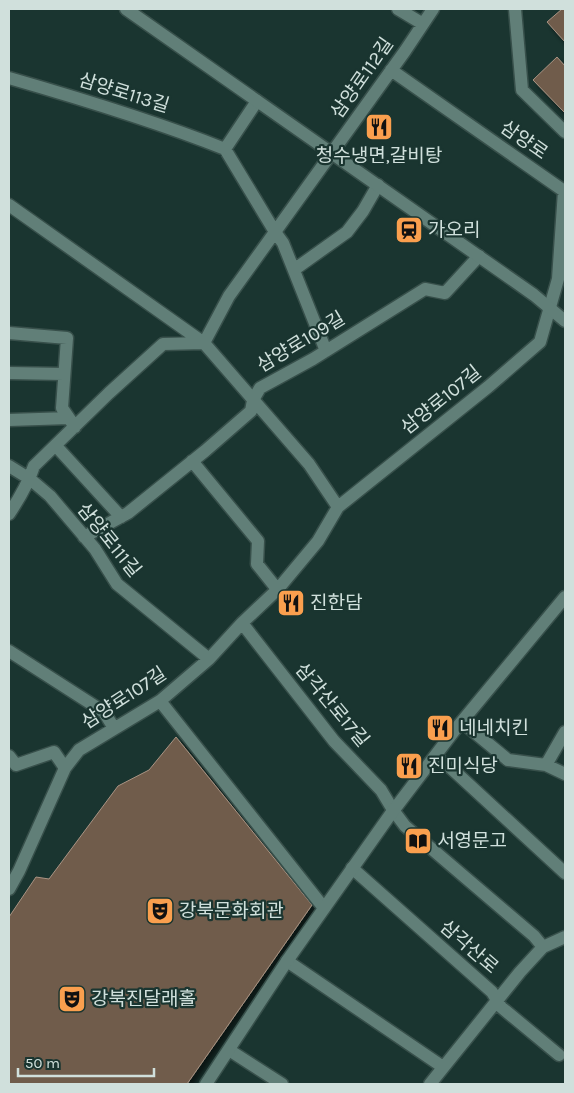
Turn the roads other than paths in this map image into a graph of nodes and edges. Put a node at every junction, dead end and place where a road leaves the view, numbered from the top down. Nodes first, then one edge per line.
1 (126, 9) edge
2 (398, 9) edge
3 (433, 9) edge
4 (515, 9) edge
5 (423, 24) junction
6 (390, 70) junction
7 (9, 78) edge
8 (257, 101) junction
9 (565, 132) edge
10 (226, 149) junction
11 (331, 153) junction
12 (378, 186) junction
13 (9, 205) edge
14 (275, 232) junction
15 (479, 256) junction
16 (295, 269) junction
17 (550, 308) junction
18 (565, 321) edge
19 (9, 333) edge
20 (204, 343) junction
21 (326, 351) junction
22 (9, 373) edge
23 (64, 374) junction
24 (253, 400) junction
25 (9, 420) edge
26 (72, 423) junction
27 (56, 446) junction
28 (192, 461) junction
29 (9, 466) edge
30 (30, 479) junction
31 (338, 507) junction
32 (9, 514) edge
33 (121, 518) junction
34 (84, 537) junction
35 (277, 589) junction
36 (565, 597) edge
37 (242, 623) junction
38 (9, 651) edge
39 (209, 658) junction
40 (160, 701) junction
41 (462, 722) junction
42 (114, 728) junction
43 (565, 732) edge
44 (9, 756) edge
45 (434, 756) junction
46 (546, 765) junction
47 (65, 768) junction
48 (565, 774) edge
49 (393, 810) junction
50 (14, 867) edge
51 (352, 868) junction
52 (565, 873) edge
53 (9, 889) edge
54 (324, 908) junction
55 (565, 937) edge
56 (543, 947) junction
57 (287, 961) junction
58 (497, 999) junction
59 (229, 1050) junction
60 (559, 1055) dead end
61 (444, 1068) junction
62 (206, 1084) edge
63 (282, 1084) edge
64 (430, 1084) edge

1 - 8 street
2 - 5 street
3 - 5 street, 삼양로112길
4 - 9 street
5 - 6 street, 삼양로112길
6 - 11 street, 삼양로112길
6 - 17 street, 삼양로
7 - 10 street, 삼양로113길
8 - 10 street
8 - 11 street
10 - 14 street
11 - 12 street
11 - 14 street
12 - 15 street
12 - 16 street
13 - 20 street
14 - 16 street
14 - 20 street
15 - 17 street
15 - 21 street, 삼양로109길
16 - 21 street
17 - 18 street
17 - 31 street, 삼양로107길
19 - 23 street
20 - 24 street
20 - 26 street
21 - 24 street, 삼양로109길
22 - 23 street
23 - 26 street
24 - 28 street, 삼양로109길
24 - 31 street
25 - 26 street
26 - 27 street
27 - 30 street
27 - 33 street, 삼양로111길
28 - 33 street, 삼양로109길
28 - 35 street
29 - 30 street, 삼양로111길
30 - 32 street
30 - 34 street, 삼양로111길
31 - 35 street, 삼양로107길
33 - 34 street, 삼양로109길
34 - 39 street, 삼양로111길
35 - 37 street, 삼양로107길
36 - 41 street
37 - 39 street, 삼양로107길
37 - 49 street, 삼각산로17길
38 - 42 street
39 - 40 street, 삼양로107길
40 - 42 street, 삼양로107길
40 - 54 street
41 - 45 street
41 - 46 street
42 - 47 street, 삼양로107길
43 - 46 street
44 - 47 street
45 - 49 street
45 - 52 street
46 - 48 street
47 - 50 street, 삼양로107길
49 - 51 street
49 - 56 street
50 - 53 street, 삼양로107길
51 - 54 street
51 - 58 street, 삼각산로
54 - 57 street
55 - 56 street
56 - 58 street
57 - 59 street
57 - 61 street
58 - 60 street, 삼각산로
58 - 61 street
59 - 62 street
59 - 63 street
61 - 64 street

